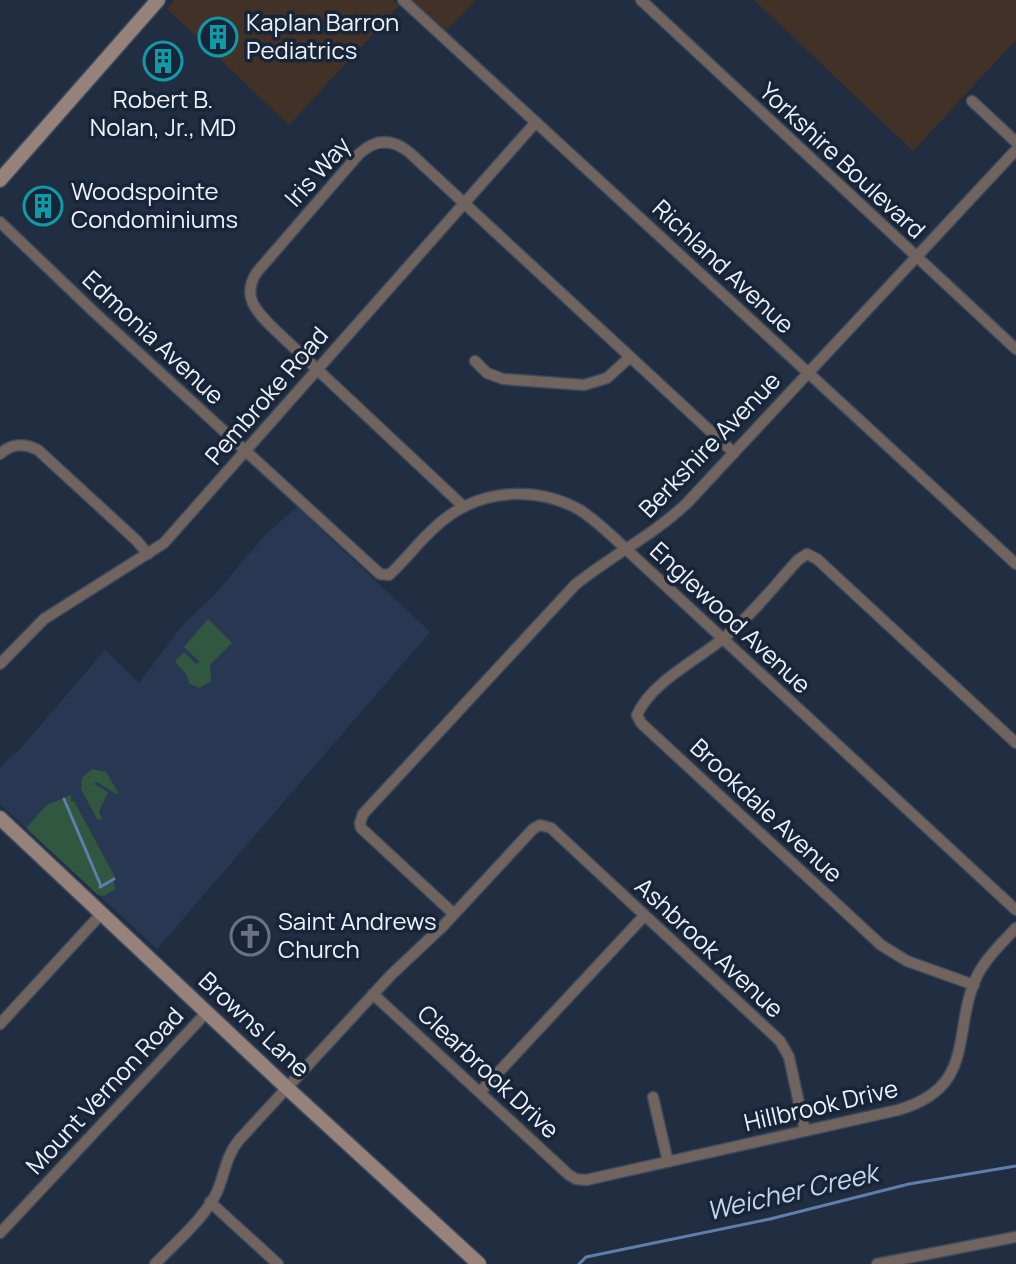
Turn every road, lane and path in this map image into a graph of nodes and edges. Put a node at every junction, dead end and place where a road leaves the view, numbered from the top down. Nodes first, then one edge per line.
1 (158, 0) edge
2 (403, 0) edge
3 (641, 0) edge
4 (972, 101) dead end
5 (536, 122) junction
6 (1016, 142) edge
7 (1016, 150) edge
8 (0, 180) edge
9 (463, 202) junction
10 (0, 222) edge
11 (915, 257) junction
12 (1016, 349) edge
13 (630, 357) junction
14 (475, 361) dead end
15 (317, 368) junction
16 (808, 372) junction
17 (246, 451) junction
18 (734, 453) junction
19 (0, 454) edge
20 (464, 507) junction
21 (627, 550) junction
22 (148, 554) junction
23 (1016, 564) edge
24 (387, 576) joint
25 (723, 639) junction
26 (0, 664) edge
27 (1016, 743) edge
28 (0, 818) edge
29 (1016, 910) edge
30 (102, 913) junction
31 (454, 914) junction
32 (644, 916) junction
33 (1016, 928) edge
34 (974, 985) junction
35 (373, 994) junction
36 (207, 1012) junction
37 (0, 1024) edge
38 (286, 1087) junction
39 (480, 1092) junction
40 (653, 1097) dead end
41 (805, 1131) junction
42 (668, 1162) junction
43 (576, 1179) joint
44 (210, 1202) junction
45 (0, 1233) edge
46 (1016, 1237) edge
47 (155, 1264) edge
48 (278, 1264) edge
49 (479, 1264) edge
50 (877, 1264) edge

1 - 8 street
2 - 5 street, Richland Avenue
3 - 11 street, Yorkshire Boulevard
4 - 6 street
5 - 9 street, Pembroke Road
5 - 16 street, Richland Avenue
7 - 11 street, Berkshire Avenue
9 - 13 street, Iris Way
9 - 15 street, Pembroke Road
9 - 15 street, Iris Way
10 - 17 street, Edmonia Avenue
11 - 12 street, Yorkshire Boulevard
11 - 16 street, Berkshire Avenue
13 - 14 street
13 - 18 street, Iris Way
15 - 17 street, Pembroke Road
15 - 20 street, Iris Way
16 - 18 street, Berkshire Avenue
16 - 23 street, Richland Avenue
17 - 22 street, Pembroke Road
17 - 24 street, Edmonia Avenue
18 - 21 street, Berkshire Avenue
19 - 22 street
20 - 21 street, Englewood Avenue
20 - 24 street, Englewood Avenue
21 - 25 street, Englewood Avenue
21 - 31 street, Berkshire Avenue
22 - 26 street, Pembroke Road
25 - 27 street
25 - 29 street, Englewood Avenue
25 - 34 street, Brookdale Avenue
28 - 30 street, Browns Lane
30 - 36 street, Browns Lane
30 - 37 street
31 - 32 street, Ashbrook Avenue
31 - 35 street
32 - 39 street
32 - 41 street, Ashbrook Avenue
33 - 34 street, Hillbrook Drive
34 - 41 street, Hillbrook Drive
35 - 38 street
35 - 39 street, Clearbrook Drive
36 - 38 street, Browns Lane
36 - 45 street, Mount Vernon Road
38 - 44 street
38 - 49 street, Browns Lane
39 - 43 street, Clearbrook Drive
40 - 42 street
41 - 42 street, Hillbrook Drive
42 - 43 street, Hillbrook Drive
44 - 47 street
44 - 48 street
46 - 50 street

